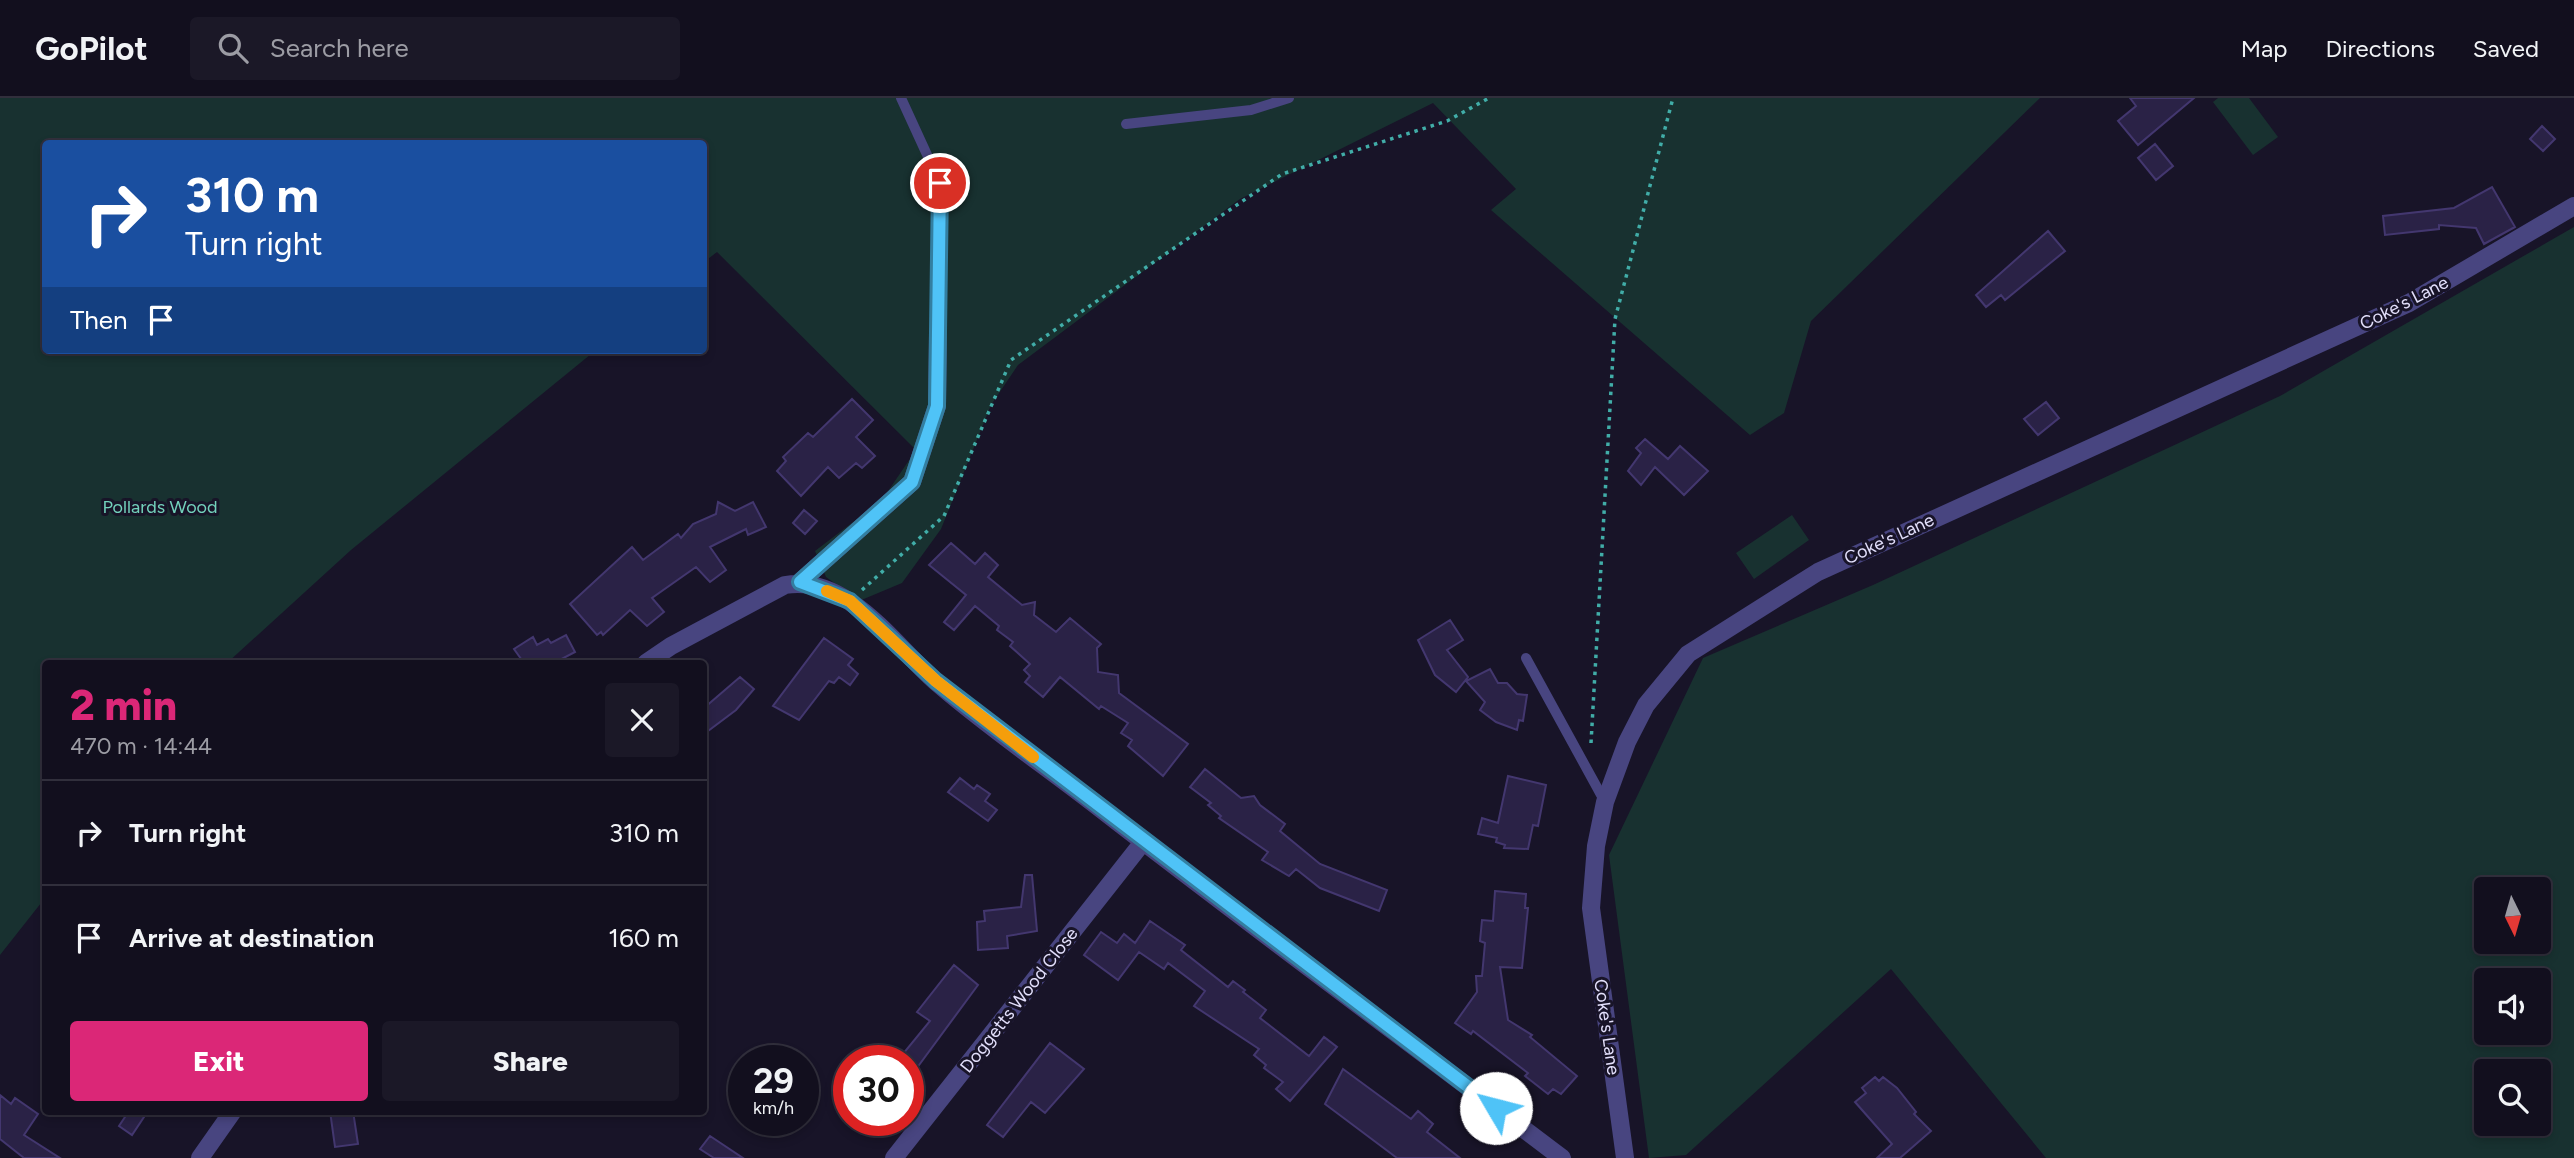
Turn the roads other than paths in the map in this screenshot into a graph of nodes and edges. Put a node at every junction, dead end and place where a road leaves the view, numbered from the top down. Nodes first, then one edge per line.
1 (901, 98) edge
2 (1289, 98) edge
3 (1126, 124) dead end
4 (2574, 206) edge
5 (937, 333) joint
6 (800, 582) junction
7 (1526, 658) dead end
8 (650, 660) edge
9 (1605, 802) junction
10 (1143, 842) junction
11 (230, 1115) edge
12 (200, 1158) edge
13 (894, 1158) edge
14 (1562, 1158) edge
15 (1625, 1158) edge

1 - 5 lane
2 - 3 lane
4 - 9 street, Coke's Lane
5 - 6 street
6 - 8 street
6 - 10 street
7 - 9 lane
9 - 15 street, Coke's Lane
10 - 13 street, Doggetts Wood Close
10 - 14 street
11 - 12 street

